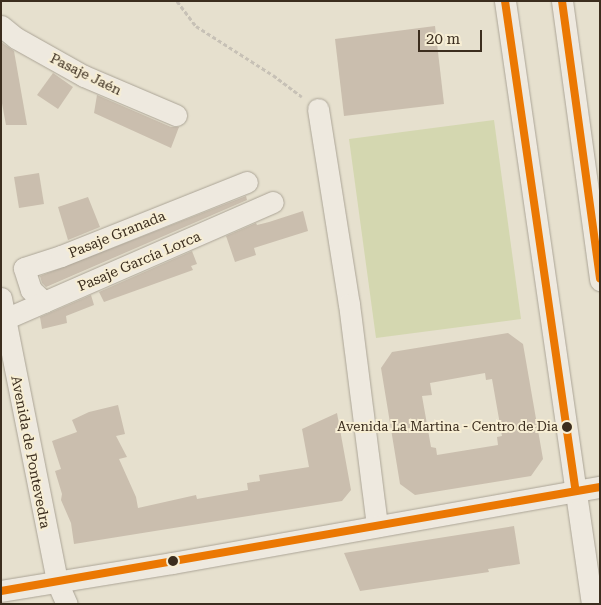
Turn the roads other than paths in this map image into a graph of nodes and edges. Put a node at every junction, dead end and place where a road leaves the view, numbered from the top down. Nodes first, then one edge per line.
1 (504, 1) edge
2 (562, 1) edge
3 (1, 26) edge
4 (318, 109) road end
5 (176, 115) dead end
6 (592, 163) edge
7 (247, 182) dead end
8 (273, 202) dead end
9 (600, 280) edge
10 (1, 298) edge
11 (44, 302) junction
12 (5, 319) junction
13 (600, 487) edge
14 (576, 491) junction
15 (377, 526) junction
16 (57, 582) junction
17 (1, 591) edge
18 (67, 604) edge
19 (592, 604) edge

1 - 14 street
2 - 6 street
3 - 5 street, Pasaje Jaén
4 - 15 street
6 - 9 street
7 - 11 street, Pasaje Granada
8 - 11 street, Pasaje García Lorca
10 - 12 street, Avenida de Pontevedra
11 - 12 street, Pasaje García Lorca
12 - 16 street, Avenida de Pontevedra
13 - 14 street
14 - 15 street
14 - 19 street
15 - 16 street
16 - 17 street
16 - 18 street, Avenida de Pontevedra

